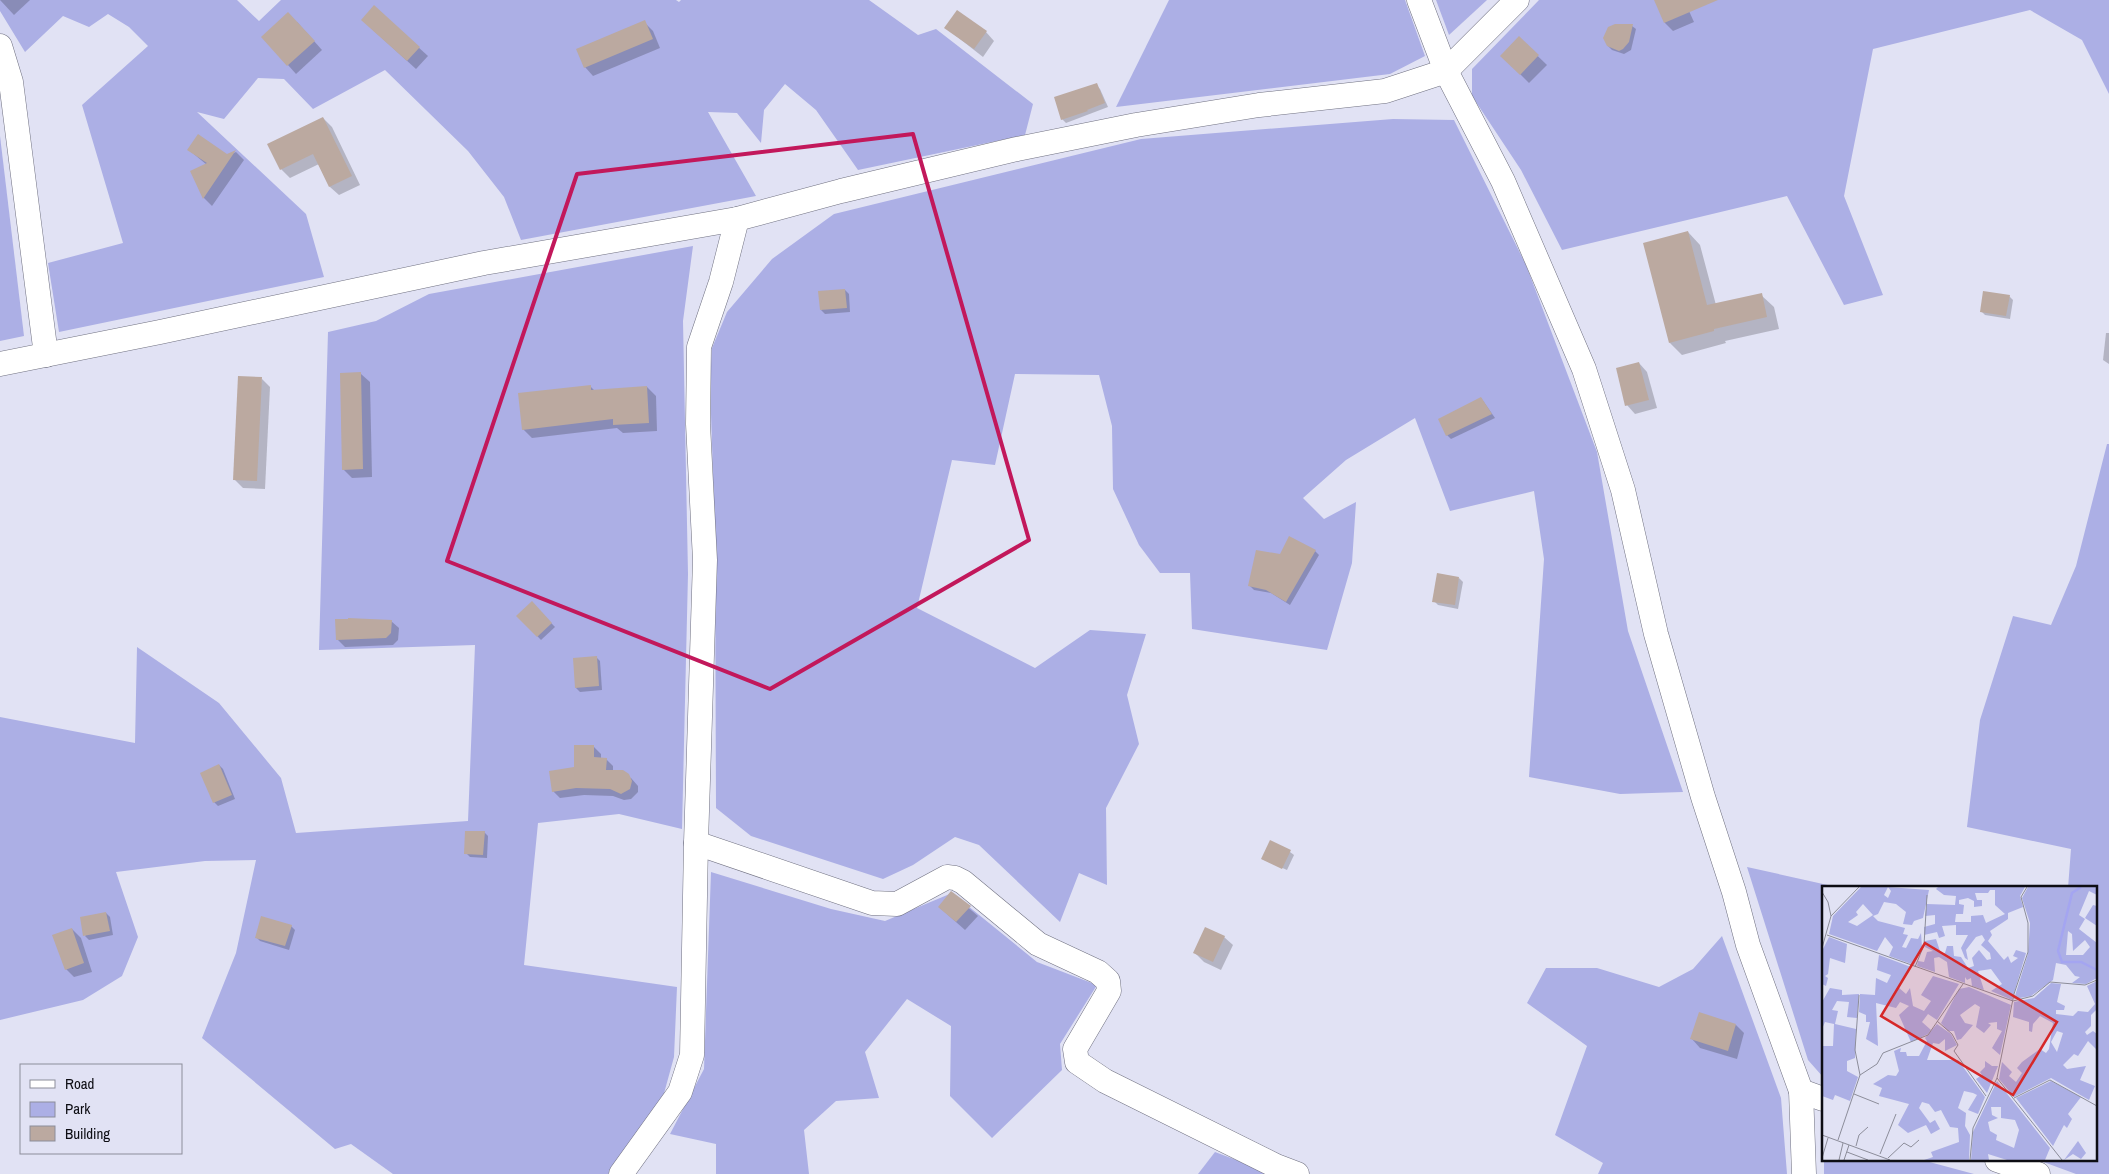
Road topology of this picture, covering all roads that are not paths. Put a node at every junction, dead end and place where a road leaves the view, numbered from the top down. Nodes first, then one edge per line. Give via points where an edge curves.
1 (1419, 0) edge
2 (1517, 0) edge
3 (0, 46) edge
4 (1446, 71) junction
5 (737, 219) junction
6 (46, 355) junction
7 (0, 364) edge
8 (696, 844) junction
9 (1801, 1091) junction
10 (1822, 1099) edge
11 (2003, 1162) edge
12 (620, 1174) edge
13 (1297, 1174) edge
14 (1804, 1174) edge
15 (2038, 1174) edge

1 - 4 street
2 - 4 street
3 - 6 street via 11,82
4 - 5 street via 1385,91 1259,105 1017,149
4 - 9 street via 1503,181 1584,369 1623,490 1656,634 1703,797 1748,945
5 - 6 street via 484,262
5 - 8 street via 721,282 699,347 698,424 705,560
6 - 7 street
8 - 12 street via 692,1055 680,1092
8 - 13 street via 872,903 897,904 947,877 963,882 1038,944 1098,972 1108,981 1109,990 1075,1049 1077,1062 1105,1081
9 - 10 street
9 - 14 street
11 - 15 street

